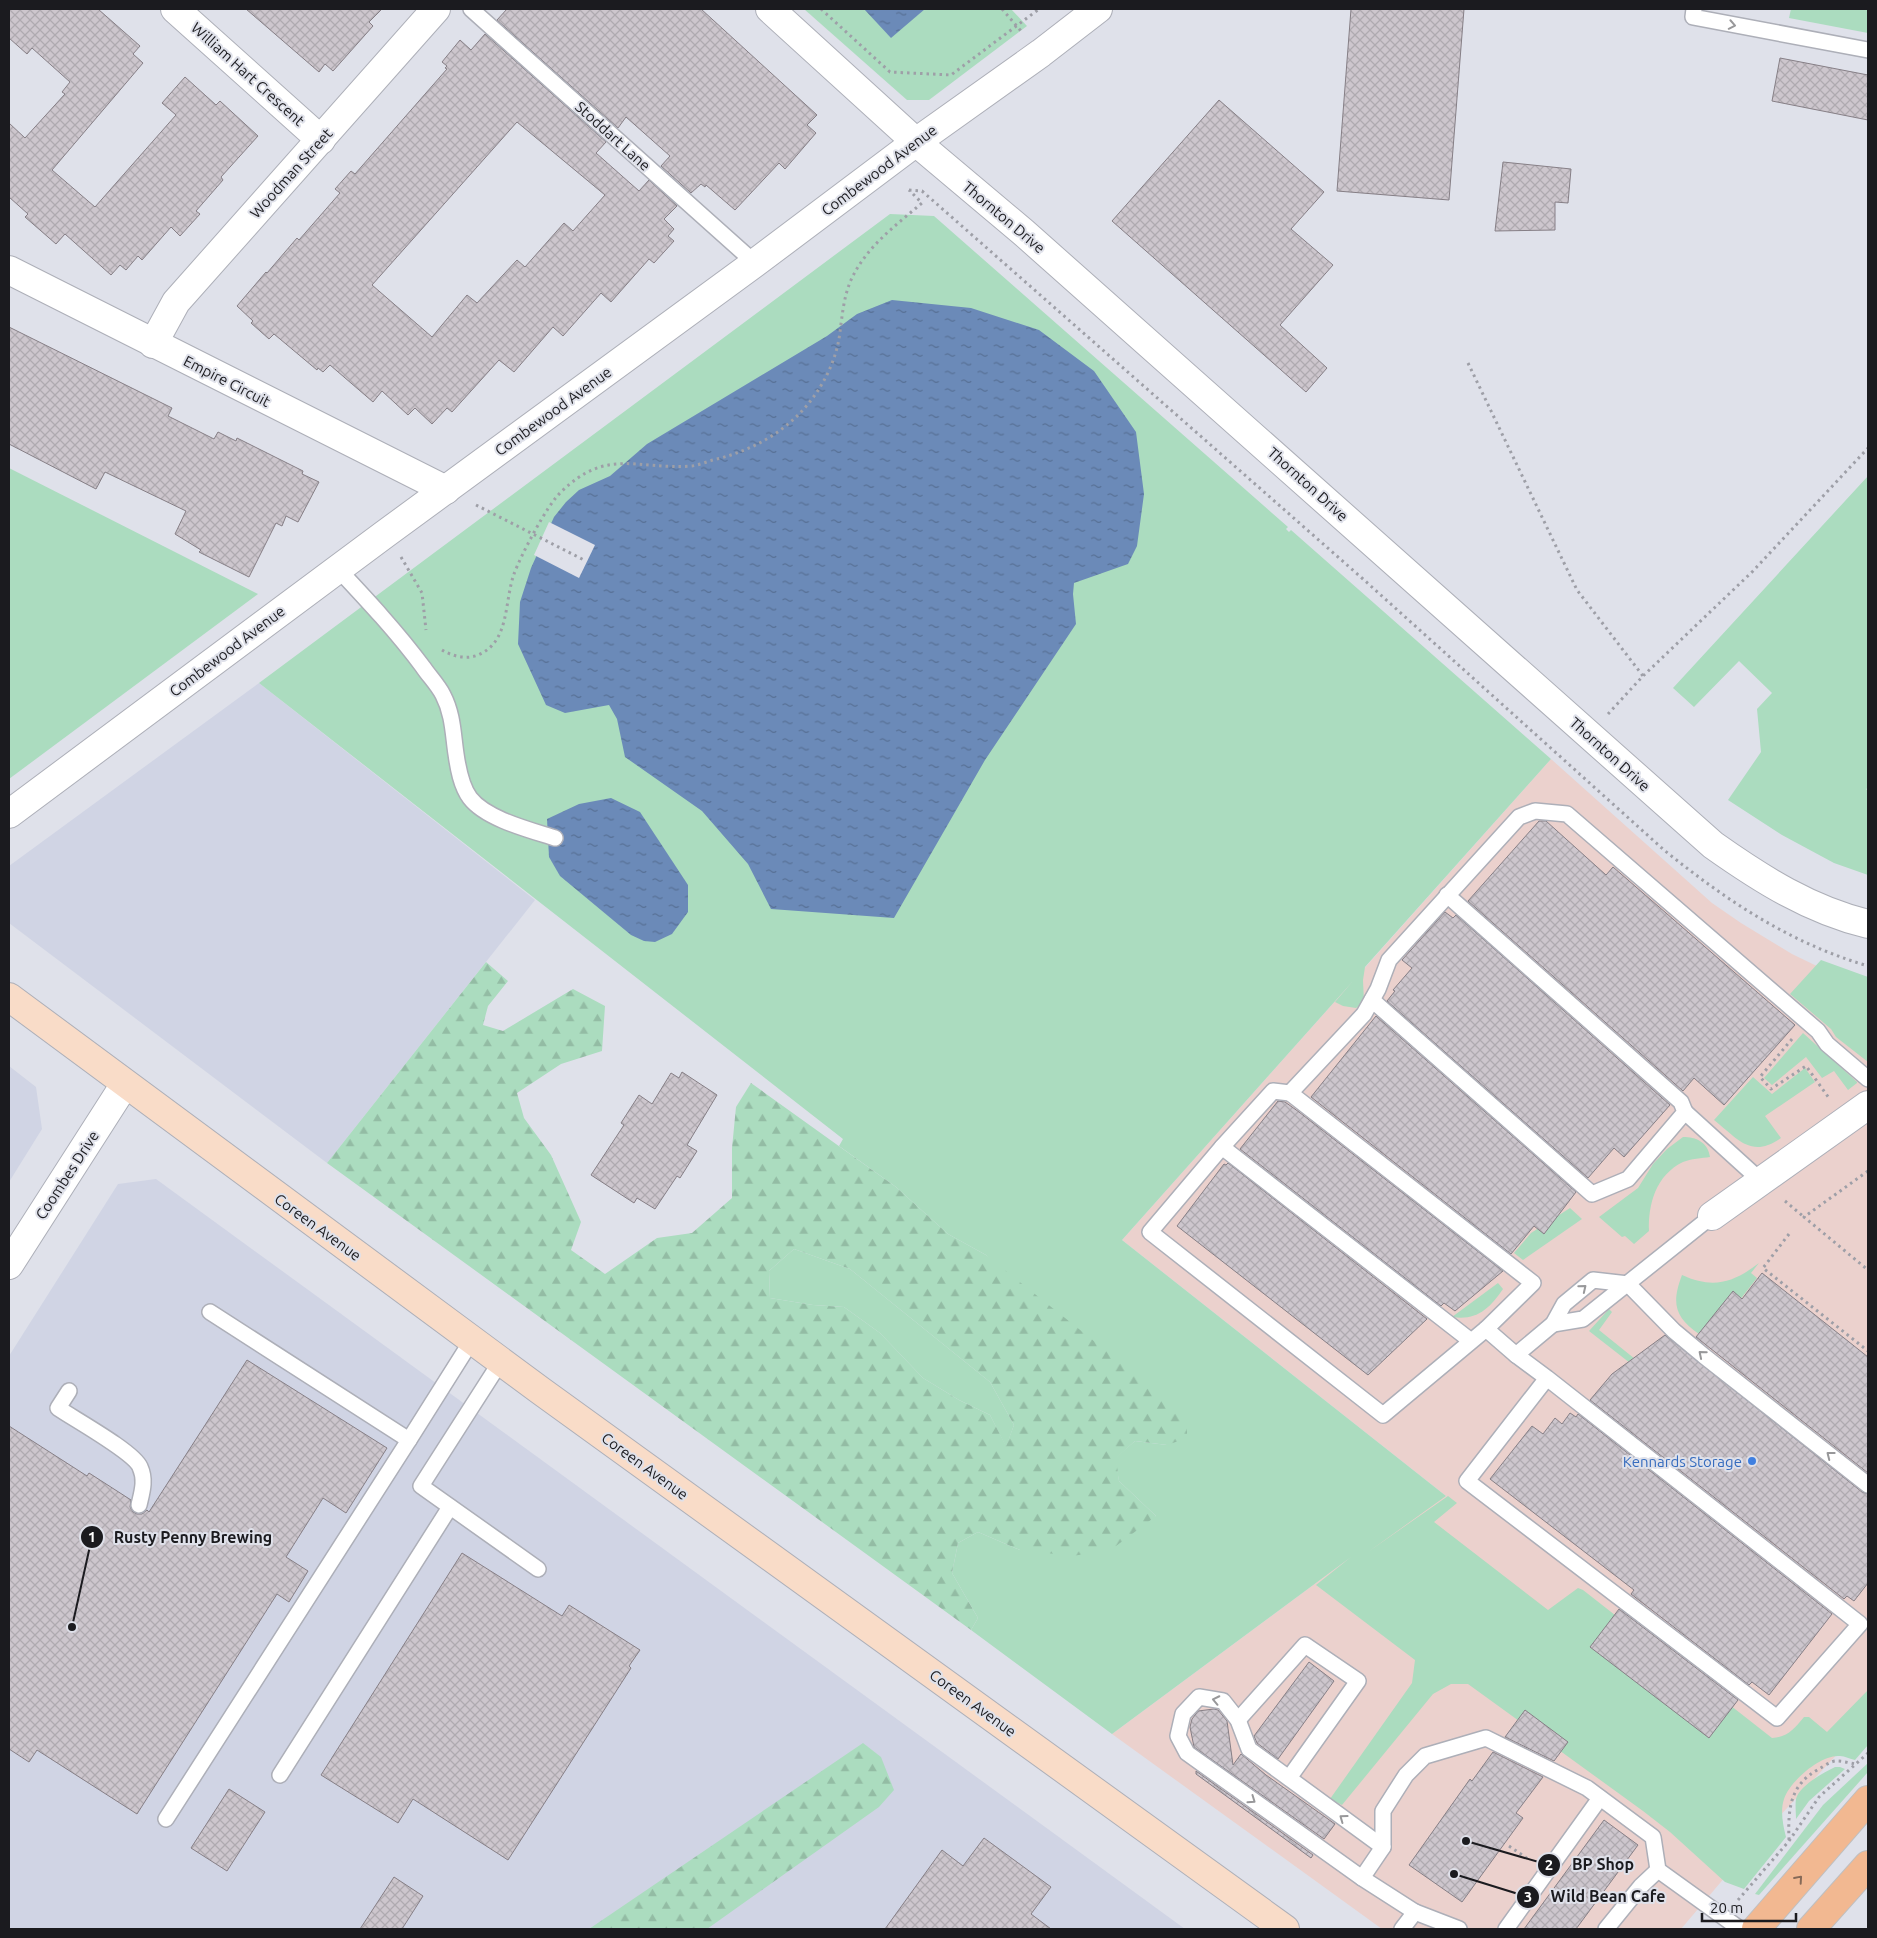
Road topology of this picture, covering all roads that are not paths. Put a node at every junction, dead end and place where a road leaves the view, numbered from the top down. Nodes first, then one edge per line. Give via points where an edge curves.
1 (175, 9) edge
2 (436, 9) edge
3 (471, 9) edge
4 (770, 9) edge
5 (1098, 9) edge
6 (1694, 9) edge
7 (1868, 50) edge
8 (320, 140) junction
9 (916, 142) junction
10 (755, 263) junction
11 (9, 270) edge
12 (153, 344) junction
13 (446, 490) junction
14 (338, 569) junction
15 (9, 814) edge
16 (555, 838) dead end
17 (1448, 895) junction
18 (1868, 924) edge
19 (9, 997) edge
20 (1372, 1000) junction
21 (1868, 1079) edge
22 (125, 1084) junction
23 (1290, 1093) junction
24 (1868, 1105) edge
25 (1685, 1112) junction
26 (1222, 1147) junction
27 (1761, 1181) junction
28 (1712, 1216) joint
29 (9, 1265) edge
30 (1628, 1284) junction
31 (210, 1312) dead end
32 (1553, 1324) junction
33 (1486, 1329) junction
34 (472, 1340) junction
35 (1471, 1341) junction
36 (1516, 1354) junction
37 (501, 1362) junction
38 (1547, 1378) junction
39 (69, 1391) dead end
40 (409, 1440) junction
41 (1868, 1485) edge
42 (139, 1505) dead end
43 (450, 1507) junction
44 (538, 1569) dead end
45 (1864, 1619) edge
46 (1238, 1720) junction
47 (280, 1775) dead end
48 (1289, 1778) junction
49 (1600, 1798) junction
50 (1868, 1800) edge
51 (166, 1819) dead end
52 (1383, 1847) junction
53 (1868, 1865) edge
54 (1658, 1870) junction
55 (1362, 1878) junction
56 (1415, 1912) junction
57 (1285, 1929) edge
58 (1402, 1929) edge
59 (1459, 1929) edge
60 (1506, 1929) edge
61 (1606, 1929) edge
62 (1740, 1929) edge
63 (1756, 1929) edge
64 (1811, 1929) edge

1 - 8 street, William Hart Crescent
2 - 8 street, Woodman Street
3 - 10 lane, Stoddart Lane
4 - 9 street, Thornton Drive
5 - 9 street, Combewood Avenue
6 -> 7 lane via 1692,17
8 - 12 street, Woodman Street via 176,302
9 - 10 street, Combewood Avenue
9 - 18 street, Thornton Drive via 1023,232 1713,844 1798,899
10 - 13 street, Combewood Avenue
11 - 12 street, Empire Circuit
12 - 13 street, Empire Circuit
13 - 14 street, Combewood Avenue
14 - 15 street, Combewood Avenue
14 - 16 lane via 382,616 442,694 450,710 462,784 470,798 484,810
17 - 20 lane via 1389,960
17 - 21 lane via 1519,817 1535,811 1567,814 1818,1031 1827,1044
17 - 25 lane via 1681,1102
19 - 22 street, Coreen Avenue
20 - 23 lane via 1364,1014
20 - 25 lane via 1592,1194 1628,1179
22 - 29 street, Coombes Drive
22 - 34 street, Coreen Avenue
23 - 26 lane via 1274,1091
23 - 33 lane via 1534,1283
24 - 27 street
25 - 27 lane
26 - 35 lane
26 - 35 lane via 1150,1232 1383,1415
27 - 28 street
28 - 30 lane
30 - 32 lane via 1584,1319
32 -> 30 lane via 1564,1304 1593,1280
41 -> 30 lane via 1674,1331
31 - 40 lane
32 - 36 lane
33 - 35 lane
33 - 36 lane
34 - 37 street, Coreen Avenue
34 - 40 lane
36 - 38 lane
37 - 43 lane via 421,1486
37 - 57 street, Coreen Avenue
38 - 45 lane
38 - 45 lane via 1467,1481 1777,1718
39 - 42 lane via 58,1408 120,1448 140,1466 144,1482
40 - 51 lane
43 - 44 lane
43 - 47 lane
46 - 48 lane via 1249,1749
46 - 48 lane via 1305,1644 1358,1680
46 -> 55 lane via 1223,1701 1199,1697 1183,1714 1178,1736 1187,1753
52 -> 48 lane
49 - 52 lane via 1573,1780 1486,1738 1426,1756 1406,1775 1383,1811
49 - 54 lane via 1653,1837
49 - 60 lane
63 -> 50 main road
52 - 55 lane
53 - 64 main road
54 - 61 lane
54 - 62 lane
55 - 56 lane
56 - 58 lane
56 - 59 lane

